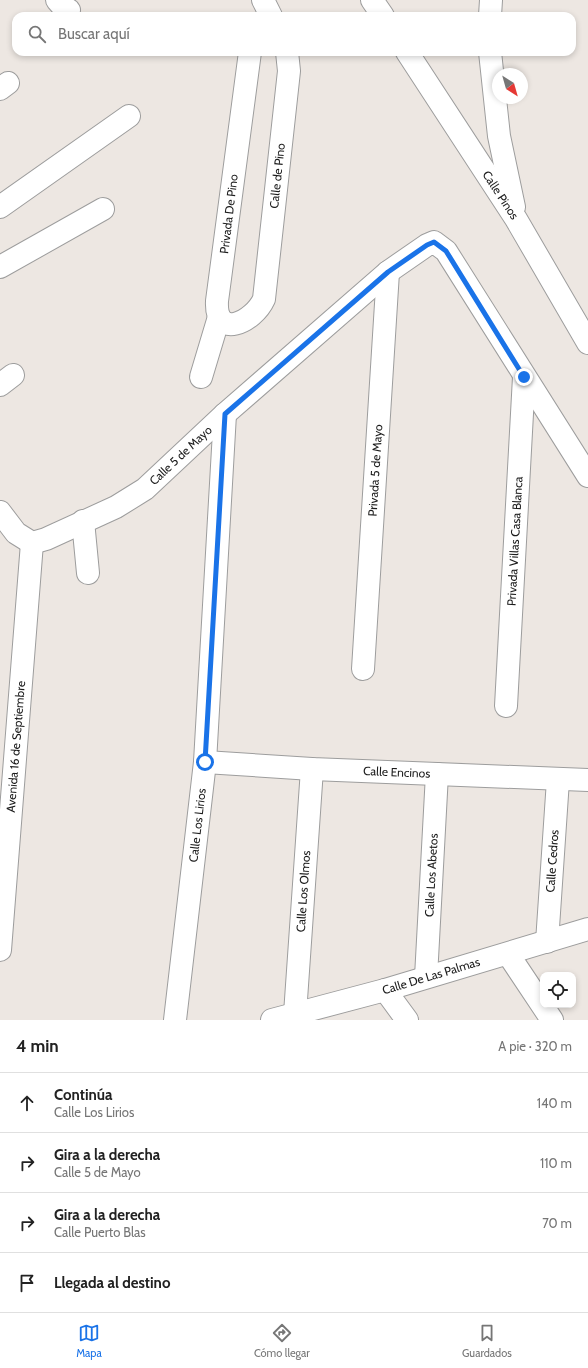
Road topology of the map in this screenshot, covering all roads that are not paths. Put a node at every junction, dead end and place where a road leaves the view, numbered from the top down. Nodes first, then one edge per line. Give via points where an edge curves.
1 (256, 0) edge
2 (264, 0) edge
3 (373, 0) edge
4 (491, 0) edge
5 (254, 12) edge
6 (269, 12) edge
7 (380, 12) edge
8 (490, 12) edge
9 (249, 56) edge
10 (287, 56) edge
11 (410, 56) edge
12 (490, 56) edge
13 (129, 116) dead end
14 (0, 207) edge
15 (103, 209) dead end
16 (516, 219) junction
17 (0, 267) edge
18 (388, 272) junction
19 (218, 317) junction
20 (588, 343) edge
21 (201, 377) dead end
22 (524, 377) junction
23 (225, 414) junction
24 (588, 475) edge
25 (84, 520) junction
26 (3, 523) edge
27 (32, 543) junction
28 (88, 573) dead end
29 (363, 669) dead end
30 (506, 706) dead end
31 (205, 762) junction
32 (312, 769) junction
33 (437, 774) junction
34 (558, 780) junction
35 (588, 780) edge
36 (1, 928) edge
37 (588, 929) edge
38 (547, 942) junction
39 (0, 950) edge
40 (508, 954) junction
41 (426, 977) junction
42 (386, 990) junction
43 (295, 1014) junction
44 (175, 1020) edge
45 (272, 1020) edge
46 (407, 1020) edge
47 (552, 1020) edge

1 - 5 street
2 - 6 street
3 - 7 street
4 - 8 street
9 - 19 street, Privada De Pino via 217,301
10 - 19 street, Calle de Pino via 289,71 264,299 255,313 240,323 229,324 222,322
11 - 16 street, Calle Pinos
12 - 16 street via 499,136
13 - 14 street
15 - 17 street
16 - 20 street, Calle Pinos
18 - 22 street, Calle 5 de Mayo via 434,242 446,251
18 - 23 street, Calle 5 de Mayo
18 - 29 street, Privada 5 de Mayo
19 - 21 street, Privada De Pino
22 - 24 street
22 - 30 street, Privada Villas Casa Blanca
23 - 25 street, Calle 5 de Mayo via 145,490 116,507
23 - 31 street, Calle Los Lirios
25 - 27 street, Calle 5 de Mayo via 46,539
25 - 28 street
26 - 27 street
27 - 36 street, Avenida 16 de Septiembre
31 - 32 street, Calle Encinos
31 - 44 street, Calle Los Lirios
32 - 33 street, Calle Encinos
32 - 43 street, Calle Los Olmos
33 - 34 street, Calle Encinos
33 - 41 street, Calle Los Abetos
34 - 35 street, Calle Encinos
34 - 38 street, Calle Cedros
36 - 39 street, Avenida 16 de Septiembre
37 - 38 street, Calle De Las Palmas
38 - 40 street, Calle De Las Palmas
40 - 41 street, Calle De Las Palmas
40 - 47 street
41 - 42 street, Calle De Las Palmas
42 - 43 street, Calle De Las Palmas
42 - 46 street
43 - 45 street, Calle De Las Palmas

